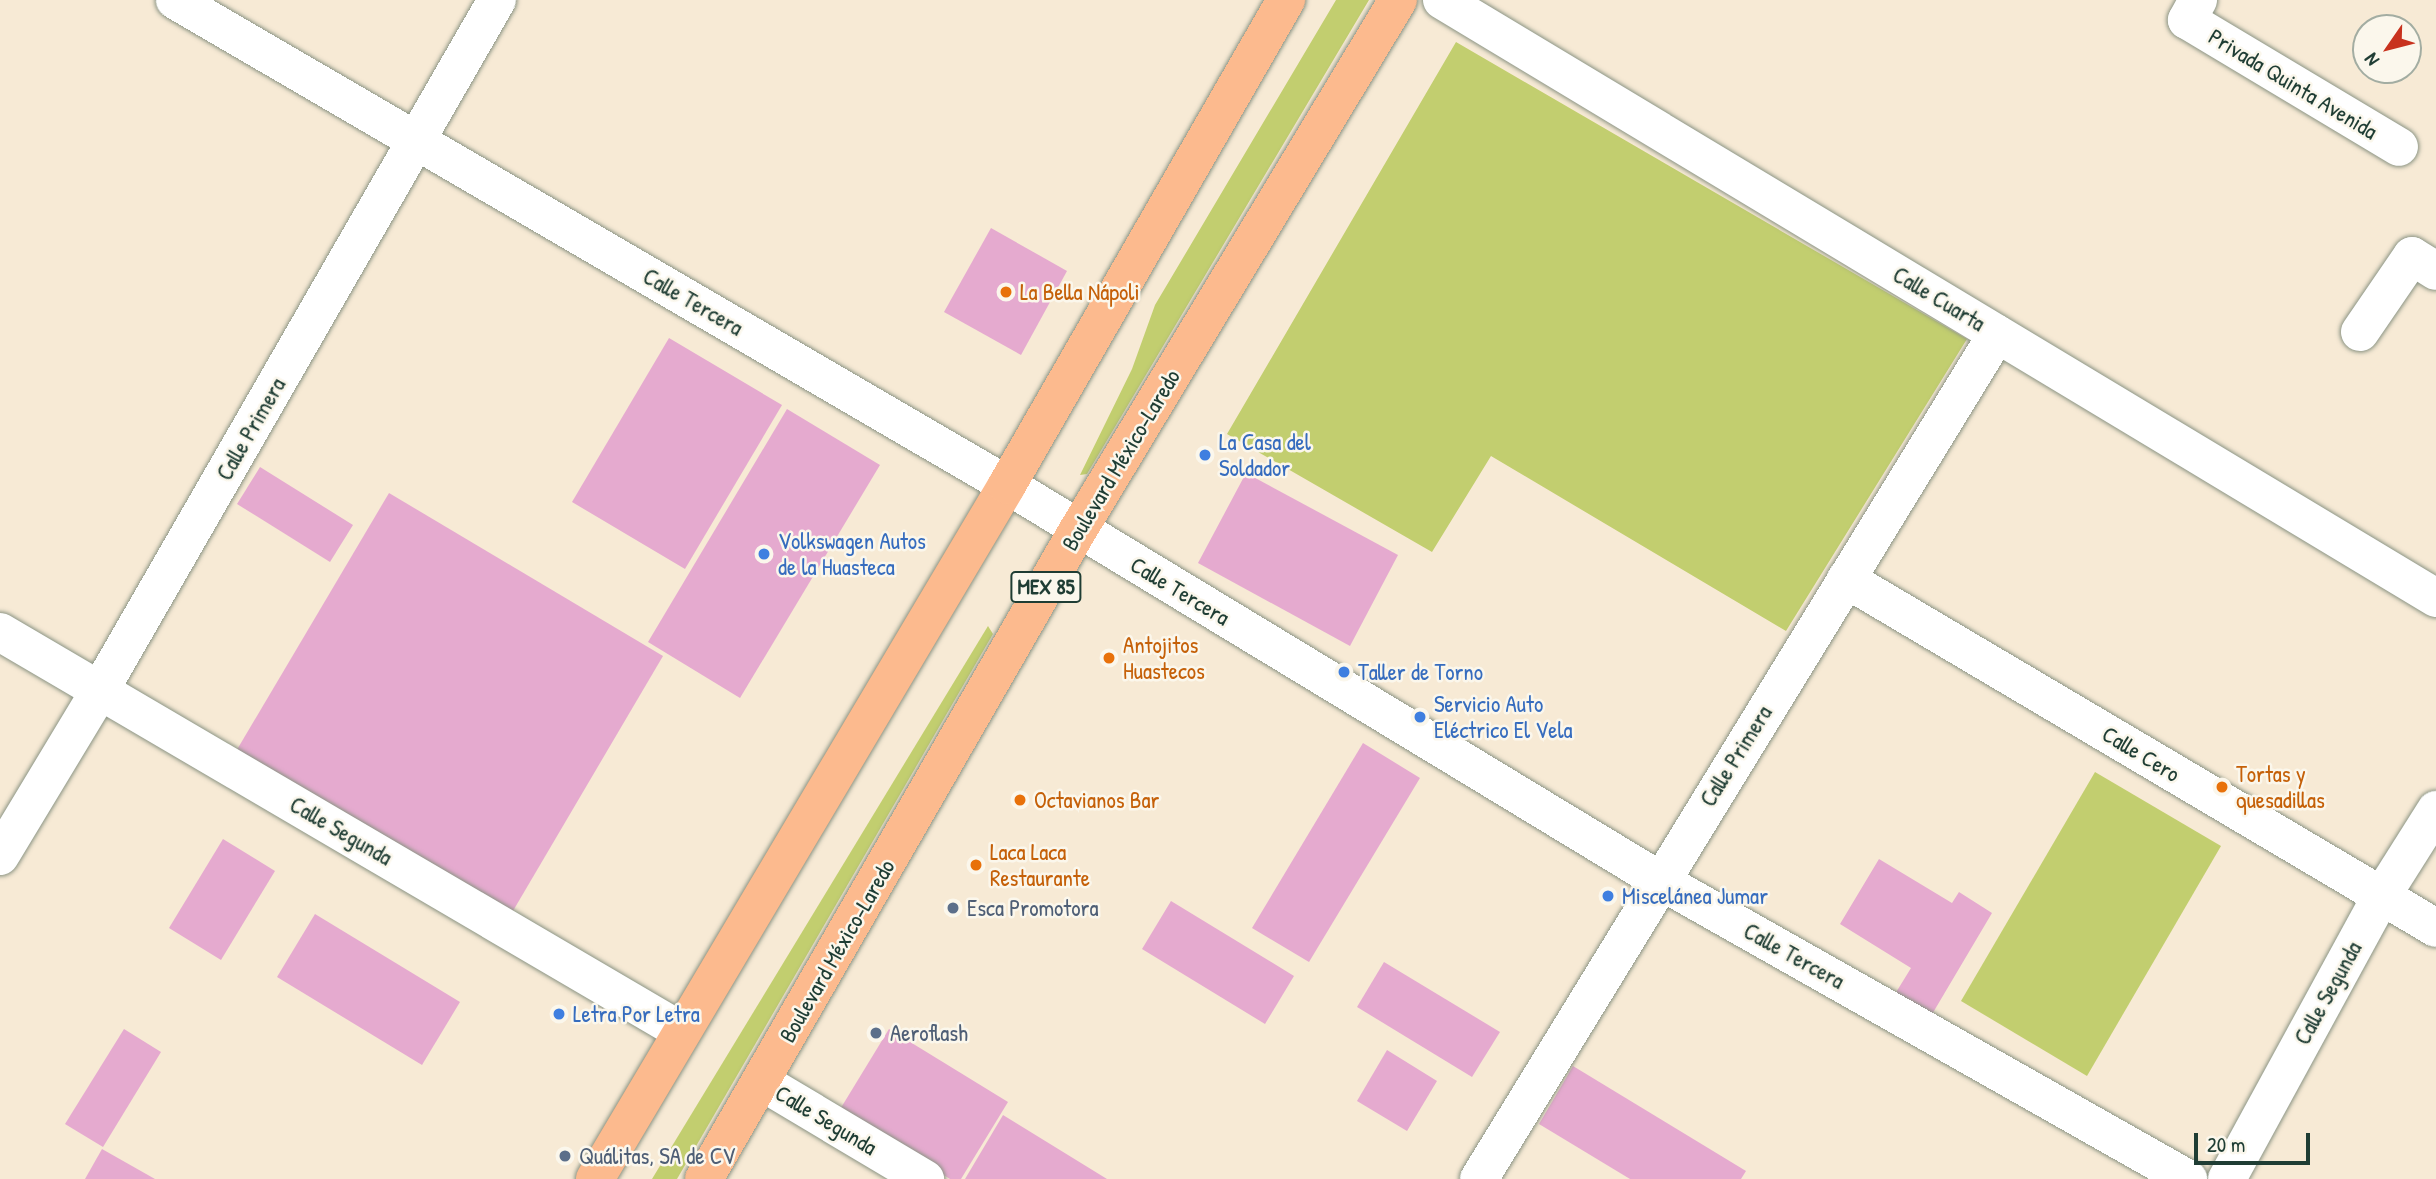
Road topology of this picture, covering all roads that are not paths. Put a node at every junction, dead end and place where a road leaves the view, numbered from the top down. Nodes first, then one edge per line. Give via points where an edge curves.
1 (175, 0) edge
2 (497, 0) edge
3 (1286, 0) edge
4 (1398, 0) edge
5 (1442, 0) edge
6 (2193, 10) edge
7 (416, 141) junction
8 (2399, 147) dead end
9 (2424, 263) edge
10 (2360, 332) dead end
11 (1997, 334) junction
12 (1007, 485) junction
13 (1078, 530) junction
14 (1846, 579) junction
15 (2436, 598) edge
16 (0, 632) edge
17 (100, 690) junction
18 (2436, 810) edge
19 (0, 856) edge
20 (1659, 880) junction
21 (2381, 897) junction
22 (2436, 928) edge
23 (681, 1031) junction
24 (762, 1082) junction
25 (595, 1179) edge
26 (704, 1179) edge
27 (925, 1179) edge
28 (1479, 1179) edge
29 (2188, 1179) edge
30 (2227, 1179) edge

1 - 7 street, Calle Tercera
2 - 7 street, Calle Primera
3 - 12 main road
4 - 13 main road, Boulevard México-Laredo / MEX 85
5 - 11 street, Calle Cuarta
6 - 8 street, Privada Quinta Avenida
7 - 12 street, Calle Tercera
7 - 17 street, Calle Primera
9 - 10 street
11 - 14 street, Calle Primera
11 - 15 street, Calle Cuarta
12 - 13 street, Calle Tercera
12 - 23 main road
13 - 20 street, Calle Tercera
13 - 24 main road, Boulevard México-Laredo / MEX 85
14 - 20 street, Calle Primera
14 - 21 street, Calle Cero
16 - 17 street, Calle Segunda
17 - 19 street, Calle Primera
17 - 23 street, Calle Segunda
18 - 21 street, Calle Segunda
20 - 28 street, Calle Primera
20 - 29 street, Calle Tercera
21 - 22 street, Calle Cero
21 - 30 street, Calle Segunda
23 - 25 main road
24 - 26 main road, Boulevard México-Laredo / MEX 85
24 - 27 street, Calle Segunda

